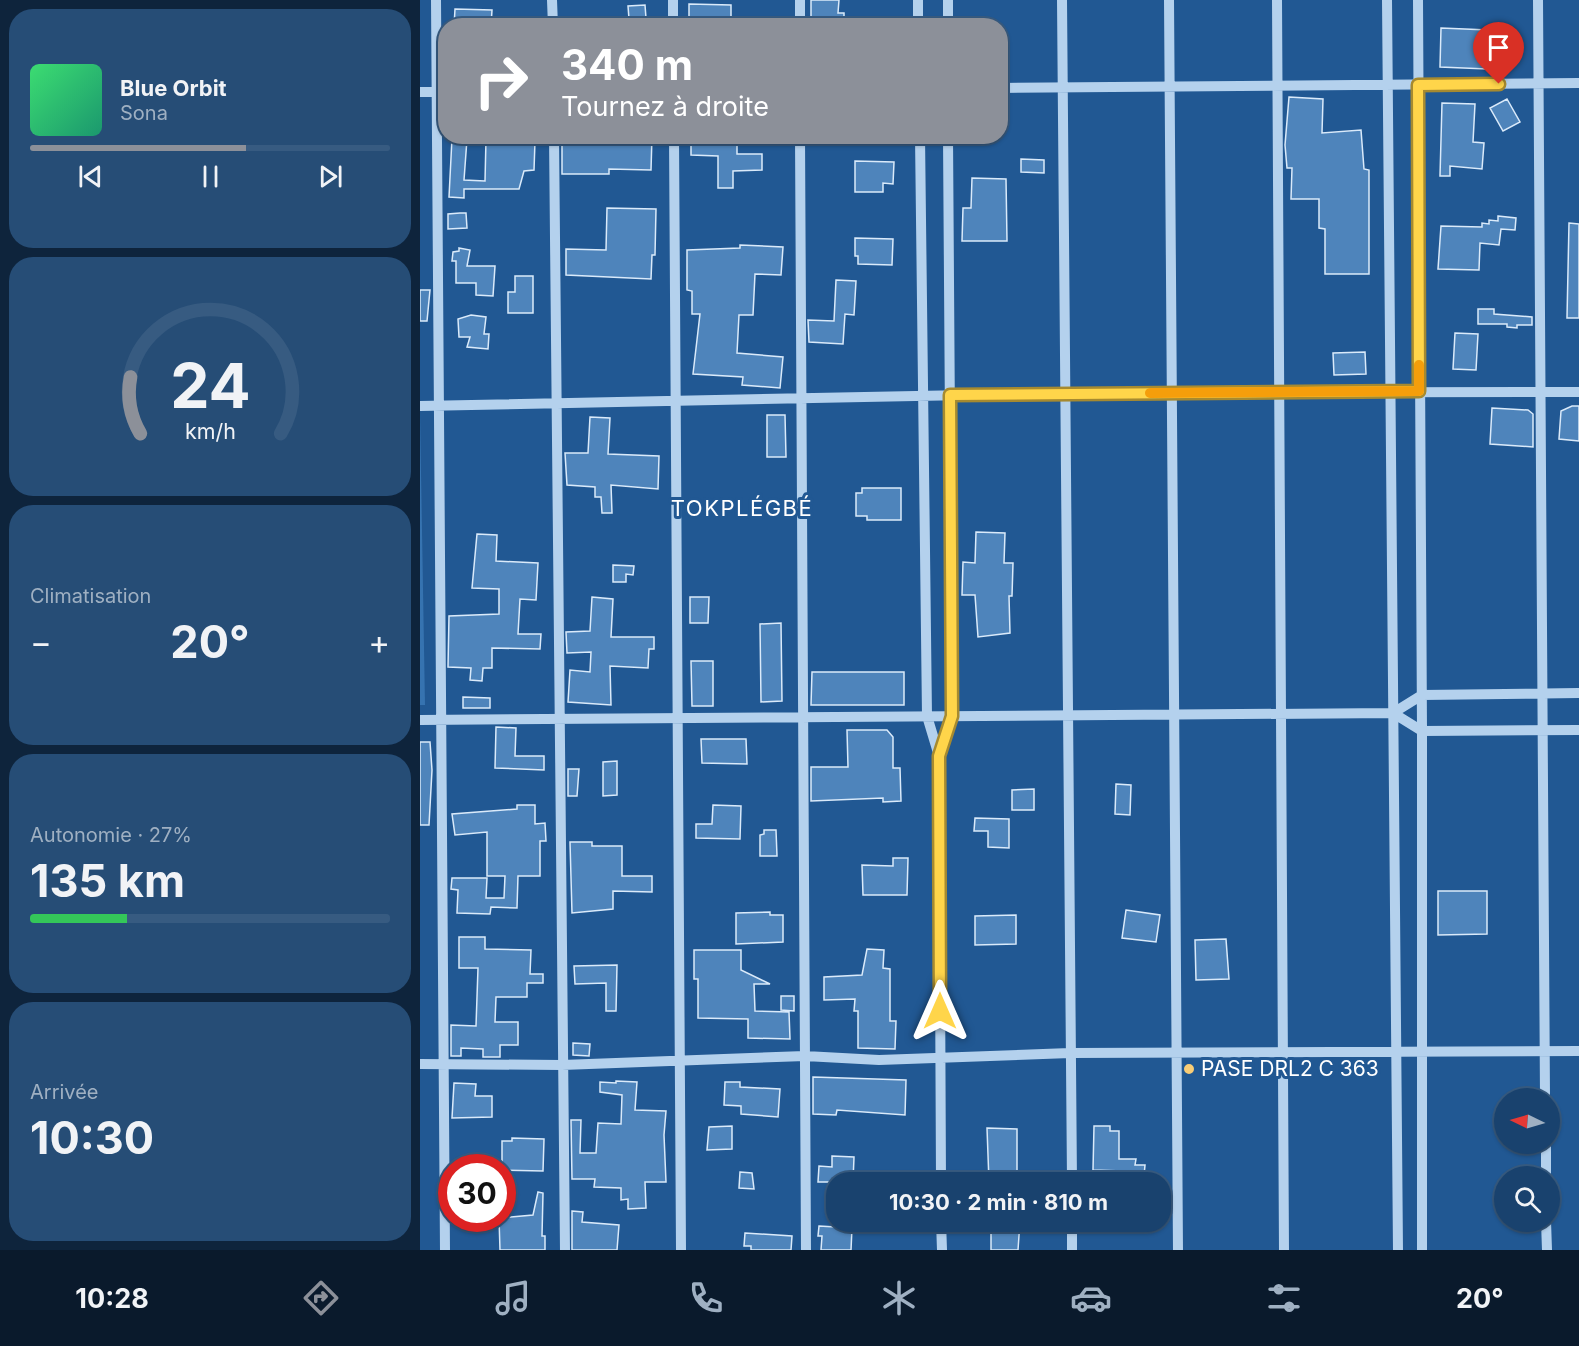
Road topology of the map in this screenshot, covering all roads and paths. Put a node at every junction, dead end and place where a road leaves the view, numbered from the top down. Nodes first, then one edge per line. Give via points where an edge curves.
1 (436, 0) edge
2 (552, 0) edge
3 (673, 0) edge
4 (800, 0) edge
5 (918, 0) edge
6 (948, 0) edge
7 (1062, 0) edge
8 (1169, 0) edge
9 (1277, 0) edge
10 (1387, 0) edge
11 (1418, 0) edge
12 (1538, 0) edge
13 (553, 18) edge
14 (673, 18) edge
15 (800, 18) edge
16 (918, 18) edge
17 (948, 18) edge
18 (438, 37) edge
19 (1579, 83) edge
20 (1539, 84) junction
21 (1387, 85) junction
22 (1418, 85) junction
23 (1170, 86) junction
24 (1278, 86) junction
25 (1063, 87) junction
26 (1008, 88) edge
27 (420, 92) edge
28 (438, 92) edge
29 (441, 144) edge
30 (554, 144) edge
31 (674, 144) edge
32 (800, 144) edge
33 (920, 144) edge
34 (948, 144) edge
35 (1390, 391) junction
36 (1419, 391) junction
37 (1280, 392) junction
38 (1541, 392) junction
39 (1579, 392) edge
40 (1066, 393) junction
41 (1172, 393) junction
42 (950, 395) junction
43 (923, 396) junction
44 (801, 398) junction
45 (676, 401) junction
46 (557, 403) junction
47 (440, 405) junction
48 (420, 406) edge
49 (1543, 693) junction
50 (1579, 693) edge
51 (1422, 695) junction
52 (1393, 712) junction
53 (1174, 714) junction
54 (1281, 714) junction
55 (1068, 715) junction
56 (927, 716) junction
57 (952, 716) junction
58 (803, 717) junction
59 (678, 718) junction
60 (560, 719) junction
61 (420, 720) edge
62 (442, 720) junction
63 (1543, 730) junction
64 (1579, 730) edge
65 (1422, 731) junction
66 (939, 756) junction
67 (1545, 1051) junction
68 (1579, 1051) edge
69 (1176, 1052) junction
70 (1395, 1052) junction
71 (1421, 1052) junction
72 (1071, 1053) junction
73 (1283, 1054) junction
74 (805, 1056) junction
75 (940, 1058) junction
76 (680, 1060) junction
77 (420, 1065) edge
78 (444, 1065) junction
79 (562, 1065) junction
80 (1545, 1088) edge
81 (941, 1172) edge
82 (1072, 1172) edge
83 (941, 1232) edge
84 (1072, 1232) edge
85 (1546, 1232) edge
86 (445, 1250) edge
87 (565, 1250) edge
88 (681, 1250) edge
89 (806, 1250) edge
90 (942, 1250) edge
91 (1072, 1250) edge
92 (1178, 1250) edge
93 (1284, 1250) edge
94 (1398, 1250) edge
95 (1422, 1250) edge
96 (1547, 1250) edge

1 - 18 street
2 - 13 street
3 - 14 street
4 - 15 street
5 - 16 street
6 - 17 street
7 - 25 street
8 - 23 street
9 - 24 street
10 - 21 street
11 - 22 street
12 - 20 street
19 - 20 street
20 - 22 street
20 - 38 street
21 - 22 street
21 - 24 street
21 - 35 street
22 - 36 street
23 - 24 street
23 - 25 street
23 - 41 street
24 - 37 street
25 - 26 street
25 - 40 street
27 - 28 street
29 - 47 street
30 - 46 street
31 - 45 street
32 - 44 street
33 - 43 street
34 - 42 street
35 - 36 street
35 - 37 street
35 - 52 street
36 - 38 street
36 - 51 street
37 - 41 street
37 - 54 street
38 - 39 street
38 - 49 street
40 - 41 street
40 - 42 street
40 - 55 street
41 - 53 street
42 - 43 street
42 - 57 street
43 - 44 street
43 - 56 street
44 - 45 street
44 - 58 street
45 - 46 street
45 - 59 street
46 - 47 street
46 - 60 street
47 - 48 street
47 - 62 street
49 - 50 street
49 - 51 street
49 - 63 street
51 - 52 street
51 - 65 street
52 - 54 street
52 - 65 street
52 - 70 street
53 - 54 street
53 - 55 street
53 - 69 street
54 - 73 street
55 - 57 street
55 - 72 street
56 - 57 street
56 - 58 street
56 - 66 street
57 - 66 street
58 - 59 street
58 - 74 street
59 - 60 street
59 - 76 street
60 - 62 street
60 - 79 street
61 - 62 street
62 - 78 street
63 - 64 street
63 - 65 street
63 - 67 street
65 - 71 street
66 - 75 street
67 - 68 street
67 - 71 street
67 - 80 street
69 - 72 street
69 - 73 street
69 - 92 street
70 - 71 street
70 - 73 street
70 - 94 street
71 - 95 street
72 - 75 street
72 - 82 street
73 - 93 street
74 - 75 street
74 - 76 street
74 - 89 street
75 - 81 street
76 - 79 street
76 - 88 street
77 - 78 street
78 - 79 street
78 - 86 street
79 - 87 street
83 - 90 street
84 - 91 street
85 - 96 street

